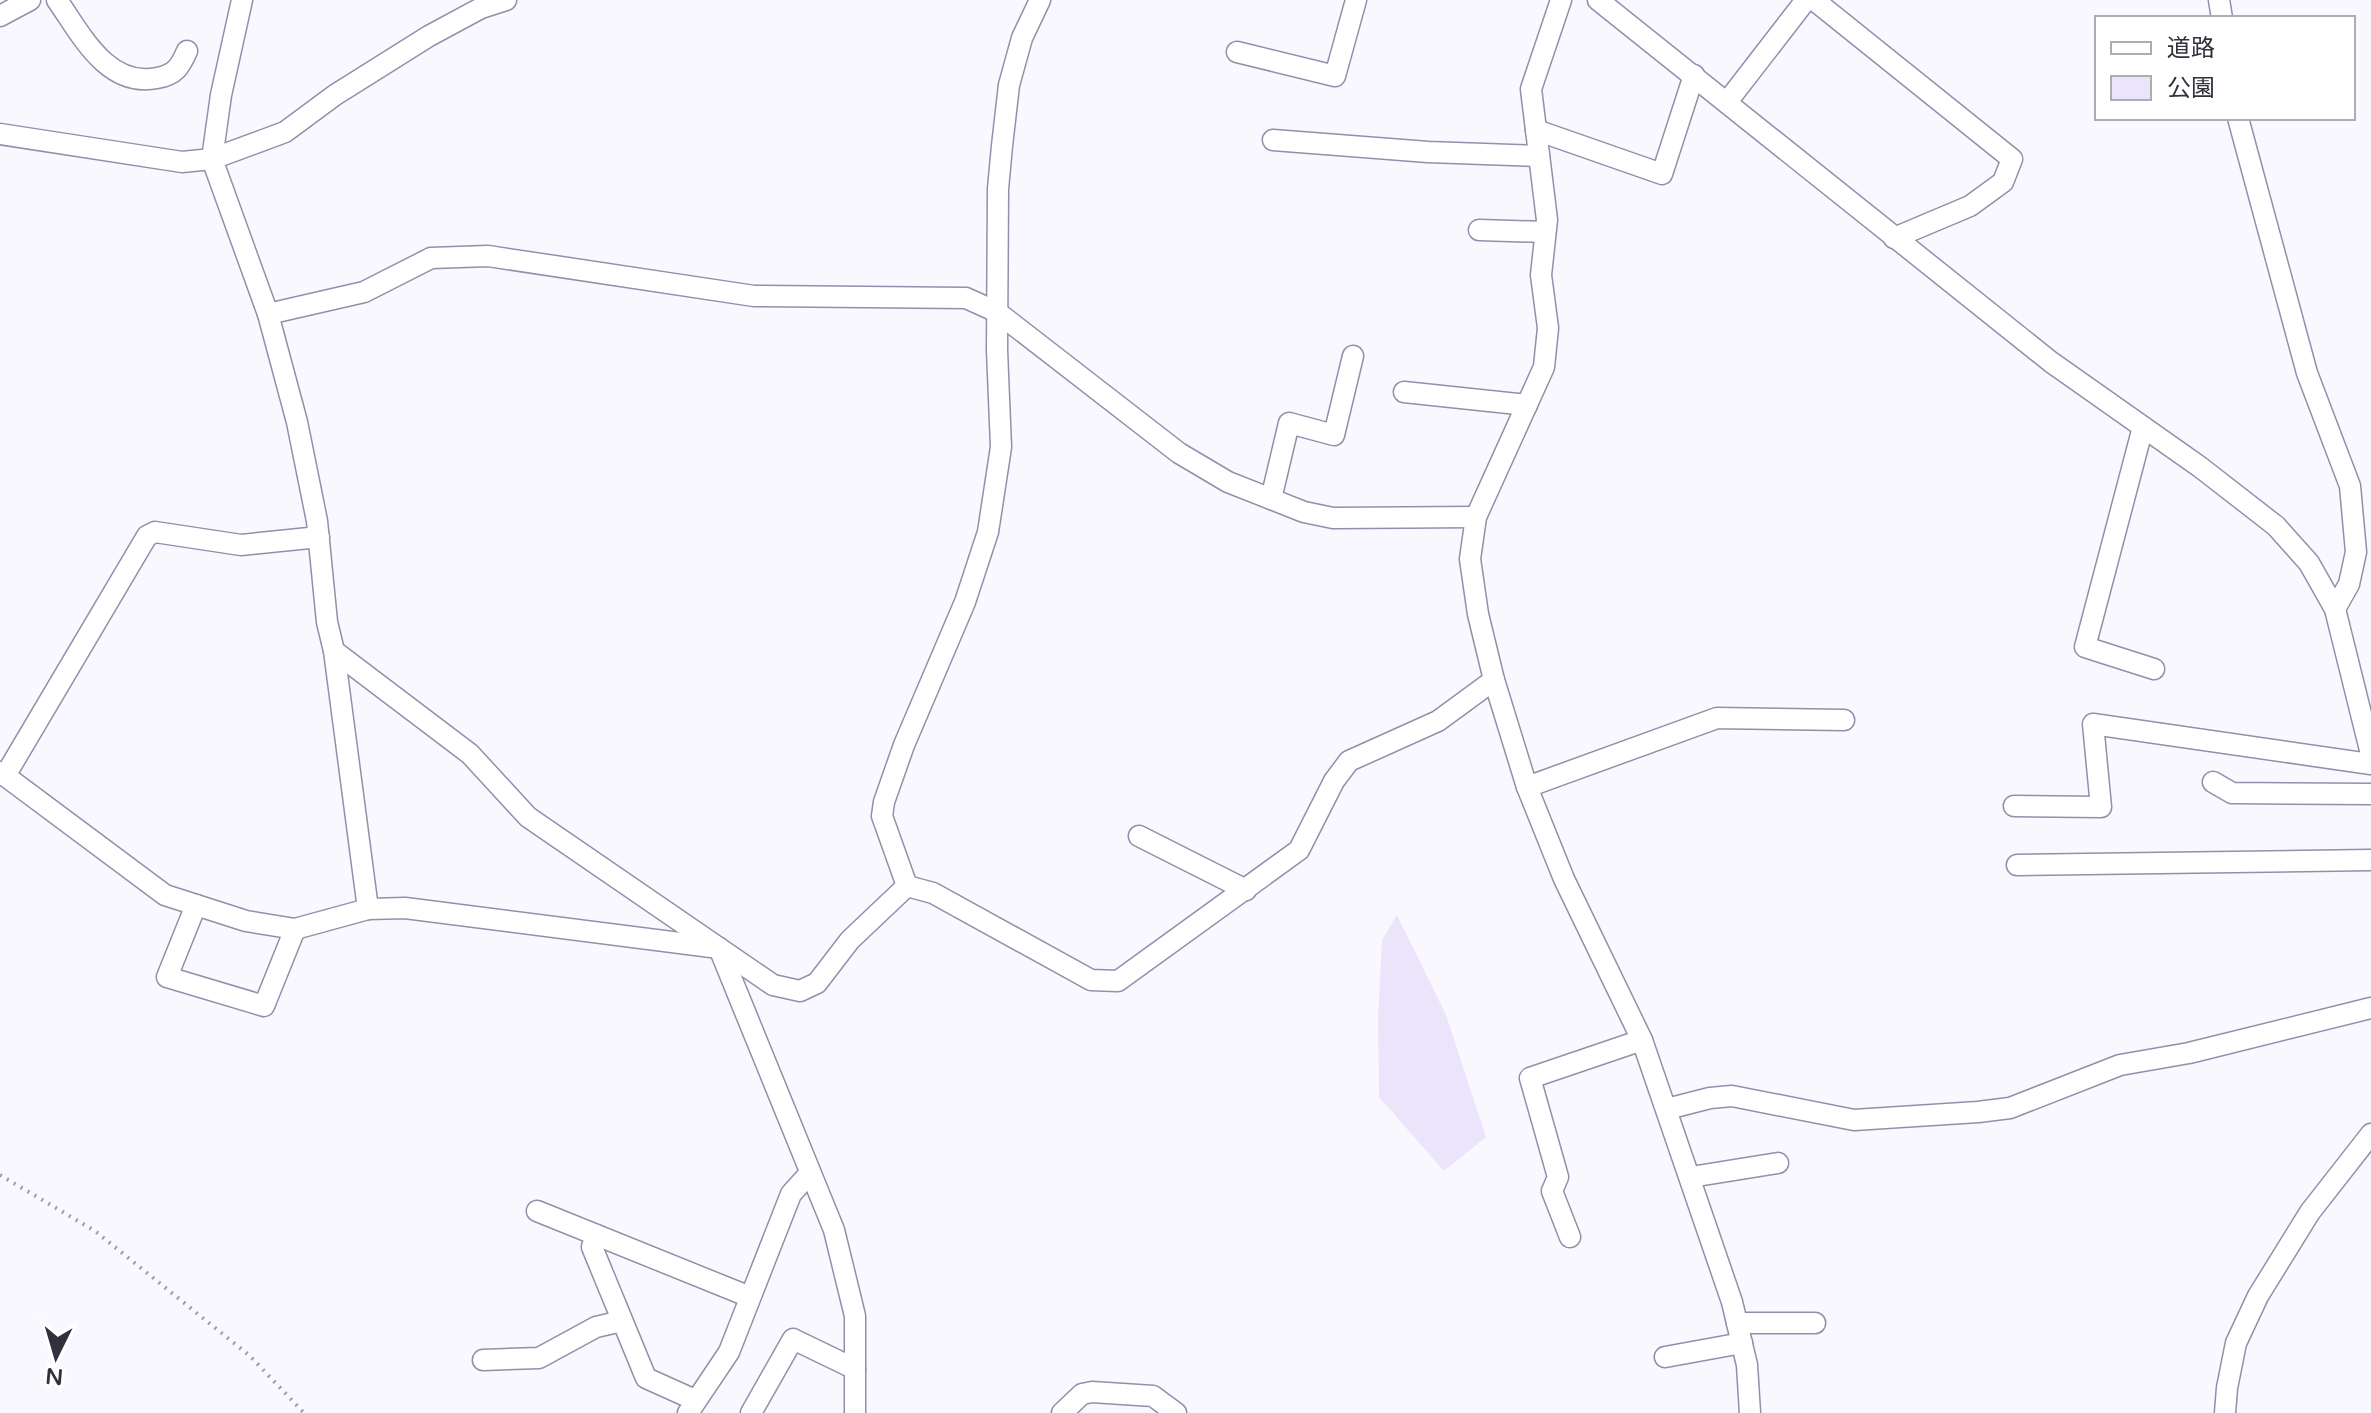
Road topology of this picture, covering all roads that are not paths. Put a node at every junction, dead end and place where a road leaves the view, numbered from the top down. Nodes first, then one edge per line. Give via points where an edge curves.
1 (30, 0) edge
2 (57, 0) edge
3 (242, 0) edge
4 (506, 0) edge
5 (1040, 0) edge
6 (1356, 0) edge
7 (1561, 0) edge
8 (1598, 0) edge
9 (1806, 0) edge
10 (1814, 0) edge
11 (1622, 8) edge
12 (0, 16) edge
13 (187, 51) dead end
14 (1237, 52) dead end
15 (1694, 75) junction
16 (1727, 102) junction
17 (2239, 120) edge
18 (1536, 130) junction
19 (0, 134) edge
20 (1273, 140) dead end
21 (1539, 156) junction
22 (212, 159) junction
23 (1479, 230) dead end
24 (1545, 232) junction
25 (1894, 238) junction
26 (997, 312) junction
27 (268, 314) junction
28 (1353, 356) dead end
29 (1404, 392) dead end
30 (1527, 405) junction
31 (2143, 427) junction
32 (1271, 499) junction
33 (1476, 517) junction
34 (2363, 533) edge
35 (319, 537) junction
36 (2335, 609) junction
37 (334, 651) junction
38 (2154, 669) dead end
39 (1494, 680) junction
40 (1844, 720) dead end
41 (2371, 754) edge
42 (2371, 764) edge
43 (3, 774) edge
44 (2213, 782) dead end
45 (1527, 787) junction
46 (2371, 794) edge
47 (2014, 806) dead end
48 (1139, 836) dead end
49 (2371, 860) edge
50 (2017, 865) dead end
51 (907, 886) junction
52 (1246, 890) junction
53 (196, 905) junction
54 (368, 909) junction
55 (295, 929) junction
56 (719, 948) junction
57 (2371, 1008) edge
58 (1642, 1040) junction
59 (1667, 1109) junction
60 (2371, 1134) edge
61 (1778, 1163) dead end
62 (810, 1173) junction
63 (1691, 1177) junction
64 (537, 1211) dead end
65 (596, 1235) junction
66 (1570, 1237) dead end
67 (750, 1297) junction
68 (622, 1321) junction
69 (1737, 1323) junction
70 (1815, 1323) dead end
71 (1742, 1343) junction
72 (1665, 1357) dead end
73 (483, 1360) dead end
74 (855, 1369) junction
75 (1148, 1404) edge
76 (692, 1406) edge
77 (751, 1413) edge
78 (855, 1413) edge
79 (1062, 1413) edge
80 (1176, 1413) edge
81 (1750, 1413) edge
82 (2225, 1413) edge

1 - 12 street
2 - 13 street via 113,72 134,79 170,76
3 - 22 street
4 - 22 street via 429,36 285,132
5 - 26 street via 1009,85 998,189
6 - 14 street via 1335,76
7 - 18 street via 1531,89
8 - 11 street
9 - 16 street
10 - 25 street via 2012,159 2003,182 1970,206
11 - 15 street
15 - 16 street
15 - 18 street via 1662,174
16 - 25 street
17 - 34 street via 2307,373
18 - 21 street
19 - 22 street via 182,162
20 - 21 street
21 - 24 street
22 - 27 street
23 - 24 street
24 - 30 street via 1544,367
25 - 31 street
26 - 27 street via 966,298 754,296 488,256 431,258 364,292
26 - 32 street via 1179,453 1228,482
26 - 51 street via 1001,447 988,532 884,802 882,816
27 - 35 street via 297,422
28 - 32 street via 1334,435 1289,423
29 - 30 street
30 - 33 street
31 - 36 street via 2276,526 2309,563
31 - 38 street via 2085,647
32 - 33 street via 1333,518
33 - 39 street via 1470,559
34 - 36 street via 2349,584
35 - 37 street
35 - 43 street via 241,545 155,532 147,536
36 - 41 street
37 - 54 street
37 - 56 street via 470,754 528,817
39 - 45 street
39 - 52 street via 1438,721 1349,761 1299,850
40 - 45 street via 1717,718
42 - 47 street via 2093,724 2101,807
43 - 53 street via 165,895
44 - 46 street via 2232,793
45 - 58 street via 1564,879
48 - 52 street
49 - 50 street
51 - 52 street via 933,893 1091,980 1118,981
51 - 56 street via 850,940 817,983 800,991 773,985
53 - 55 street
53 - 55 street via 167,977 264,1006
54 - 55 street
54 - 56 street via 405,908
56 - 62 street
57 - 59 street via 2120,1065 2010,1108 1854,1120 1732,1096
58 - 59 street
58 - 66 street via 1530,1078 1558,1177 1552,1191
59 - 63 street
60 - 82 street via 2310,1212 2258,1296 2236,1343
61 - 63 street
62 - 67 street via 791,1194
62 - 74 street via 834,1230 855,1316
63 - 69 street
64 - 65 street
65 - 67 street
65 - 68 street via 592,1247
67 - 76 street via 729,1352
68 - 73 street via 596,1327 539,1358
68 - 76 street via 646,1378
69 - 70 street
69 - 71 street
71 - 72 street
71 - 81 street
74 - 77 street via 793,1339
74 - 78 street
75 - 79 street via 1092,1392 1082,1394
75 - 80 street

